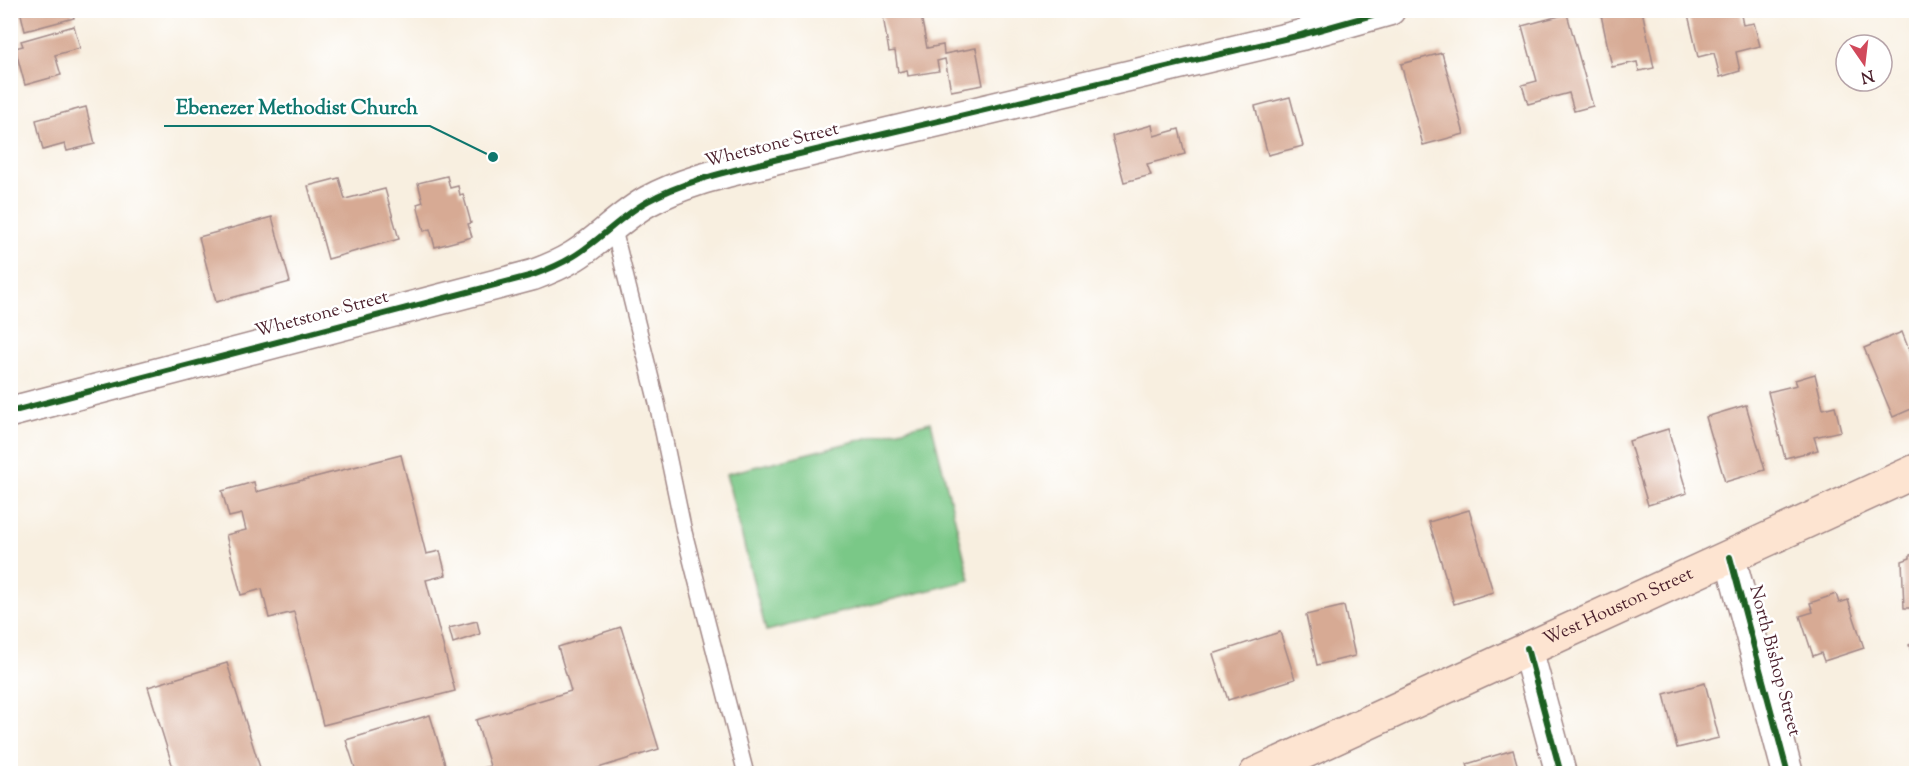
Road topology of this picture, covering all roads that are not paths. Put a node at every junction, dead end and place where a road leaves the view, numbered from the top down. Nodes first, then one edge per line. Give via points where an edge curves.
1 (1390, 10) edge
2 (1298, 23) edge
3 (613, 226) junction
4 (10, 412) edge
5 (1917, 471) edge
6 (1730, 557) junction
7 (1527, 648) junction
8 (746, 774) edge
9 (1256, 774) edge
10 (1561, 774) edge
11 (1788, 774) edge

1 - 2 street, Whetstone Street
2 - 3 street, Whetstone Street via 699,180 648,201
3 - 4 street, Whetstone Street via 575,256 533,275
3 - 8 lane via 684,532
5 - 6 main road, West Houston Street
6 - 7 main road, West Houston Street
6 - 11 street, North Bishop Street
7 - 9 main road, West Houston Street
7 - 10 street

